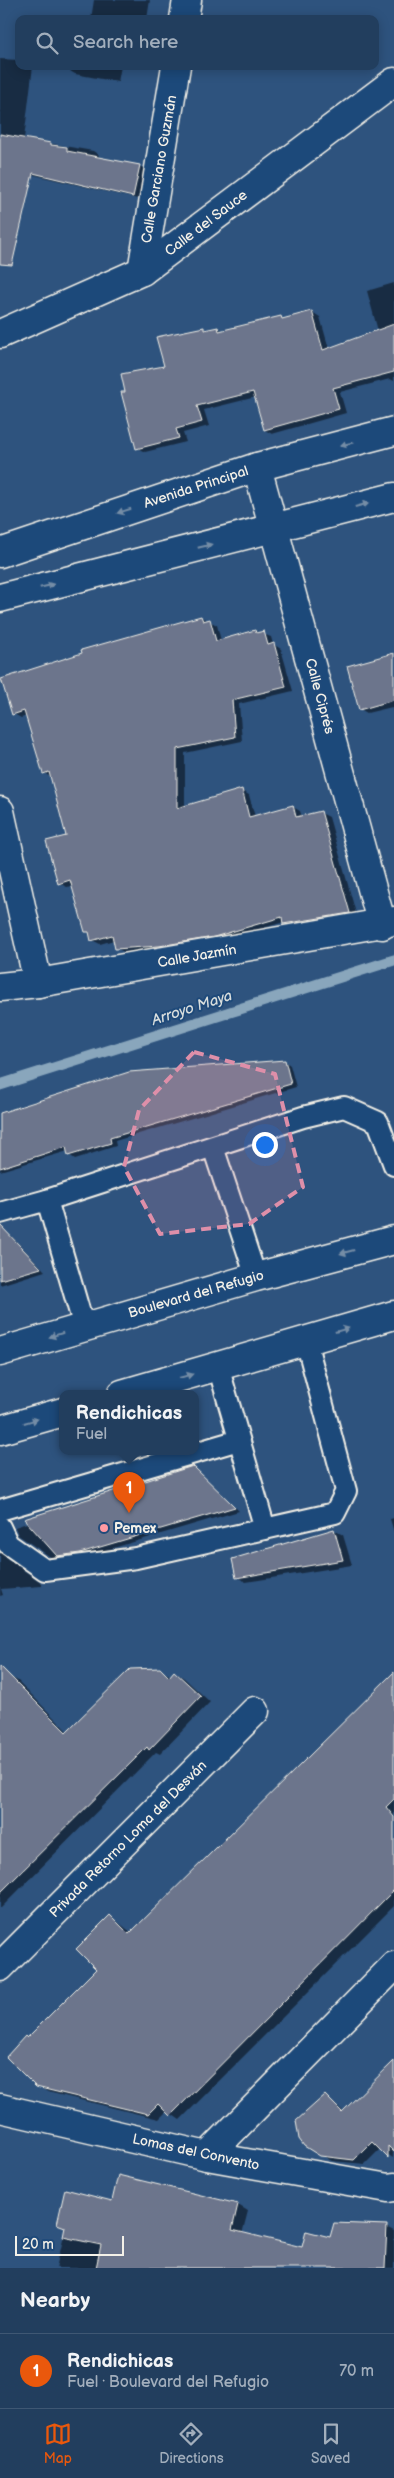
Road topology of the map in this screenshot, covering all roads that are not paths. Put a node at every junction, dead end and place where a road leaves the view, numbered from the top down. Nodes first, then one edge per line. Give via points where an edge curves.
1 (188, 0) edge
2 (185, 15) edge
3 (175, 70) edge
4 (394, 82) edge
5 (142, 271) junction
6 (0, 334) edge
7 (394, 431) edge
8 (257, 467) junction
9 (394, 497) edge
10 (275, 529) junction
11 (0, 553) edge
12 (0, 598) edge
13 (0, 811) edge
14 (388, 923) edge
15 (38, 983) junction
16 (0, 987) edge
17 (213, 1147) junction
18 (394, 1165) edge
19 (47, 1200) junction
20 (0, 1213) edge
21 (394, 1240) edge
22 (256, 1277) junction
23 (394, 1315) edge
24 (84, 1327) junction
25 (306, 1341) junction
26 (0, 1352) edge
27 (218, 1366) junction
28 (136, 1390) edge
29 (59, 1413) edge
30 (0, 1430) edge
31 (240, 1440) junction
32 (199, 1452) edge
33 (189, 1455) edge
34 (0, 1510) edge
35 (0, 1527) edge
36 (265, 1529) junction
37 (255, 1711) dead end
38 (394, 1966) edge
39 (0, 1967) edge
40 (0, 2108) edge
41 (207, 2156) junction
42 (394, 2187) edge

1 - 2 street
3 - 5 street, Calle Garciano Guzmán
4 - 5 street, Calle del Sauce
5 - 6 street, Calle del Sauce
7 -> 8 street, Avenida Principal
8 - 10 street, Calle Ciprés
8 -> 11 street, Avenida Principal
10 -> 9 street
12 -> 10 street
10 - 14 street, Calle Ciprés
13 - 15 street
14 - 15 street, Calle Jazmín
15 - 16 street, Calle Jazmín
17 - 18 lane via 344,1107 378,1122
17 - 19 lane
17 - 22 lane
19 - 20 lane
19 - 24 lane
21 -> 22 street, Boulevard del Refugio
22 - 24 street, Boulevard del Refugio
25 -> 23 street
24 -> 26 street, Boulevard del Refugio
25 - 27 street
25 - 36 lane via 346,1491 335,1513
28 -> 27 street
27 - 31 lane
30 -> 29 street
31 - 32 lane
31 - 36 lane
33 - 34 lane
35 - 36 lane via 8,1544 45,1570 136,1558
37 - 39 street, Privada Retorno Loma del Desván
38 - 41 street
40 - 41 street, Lomas del Convento
41 - 42 street, Lomas del Convento

